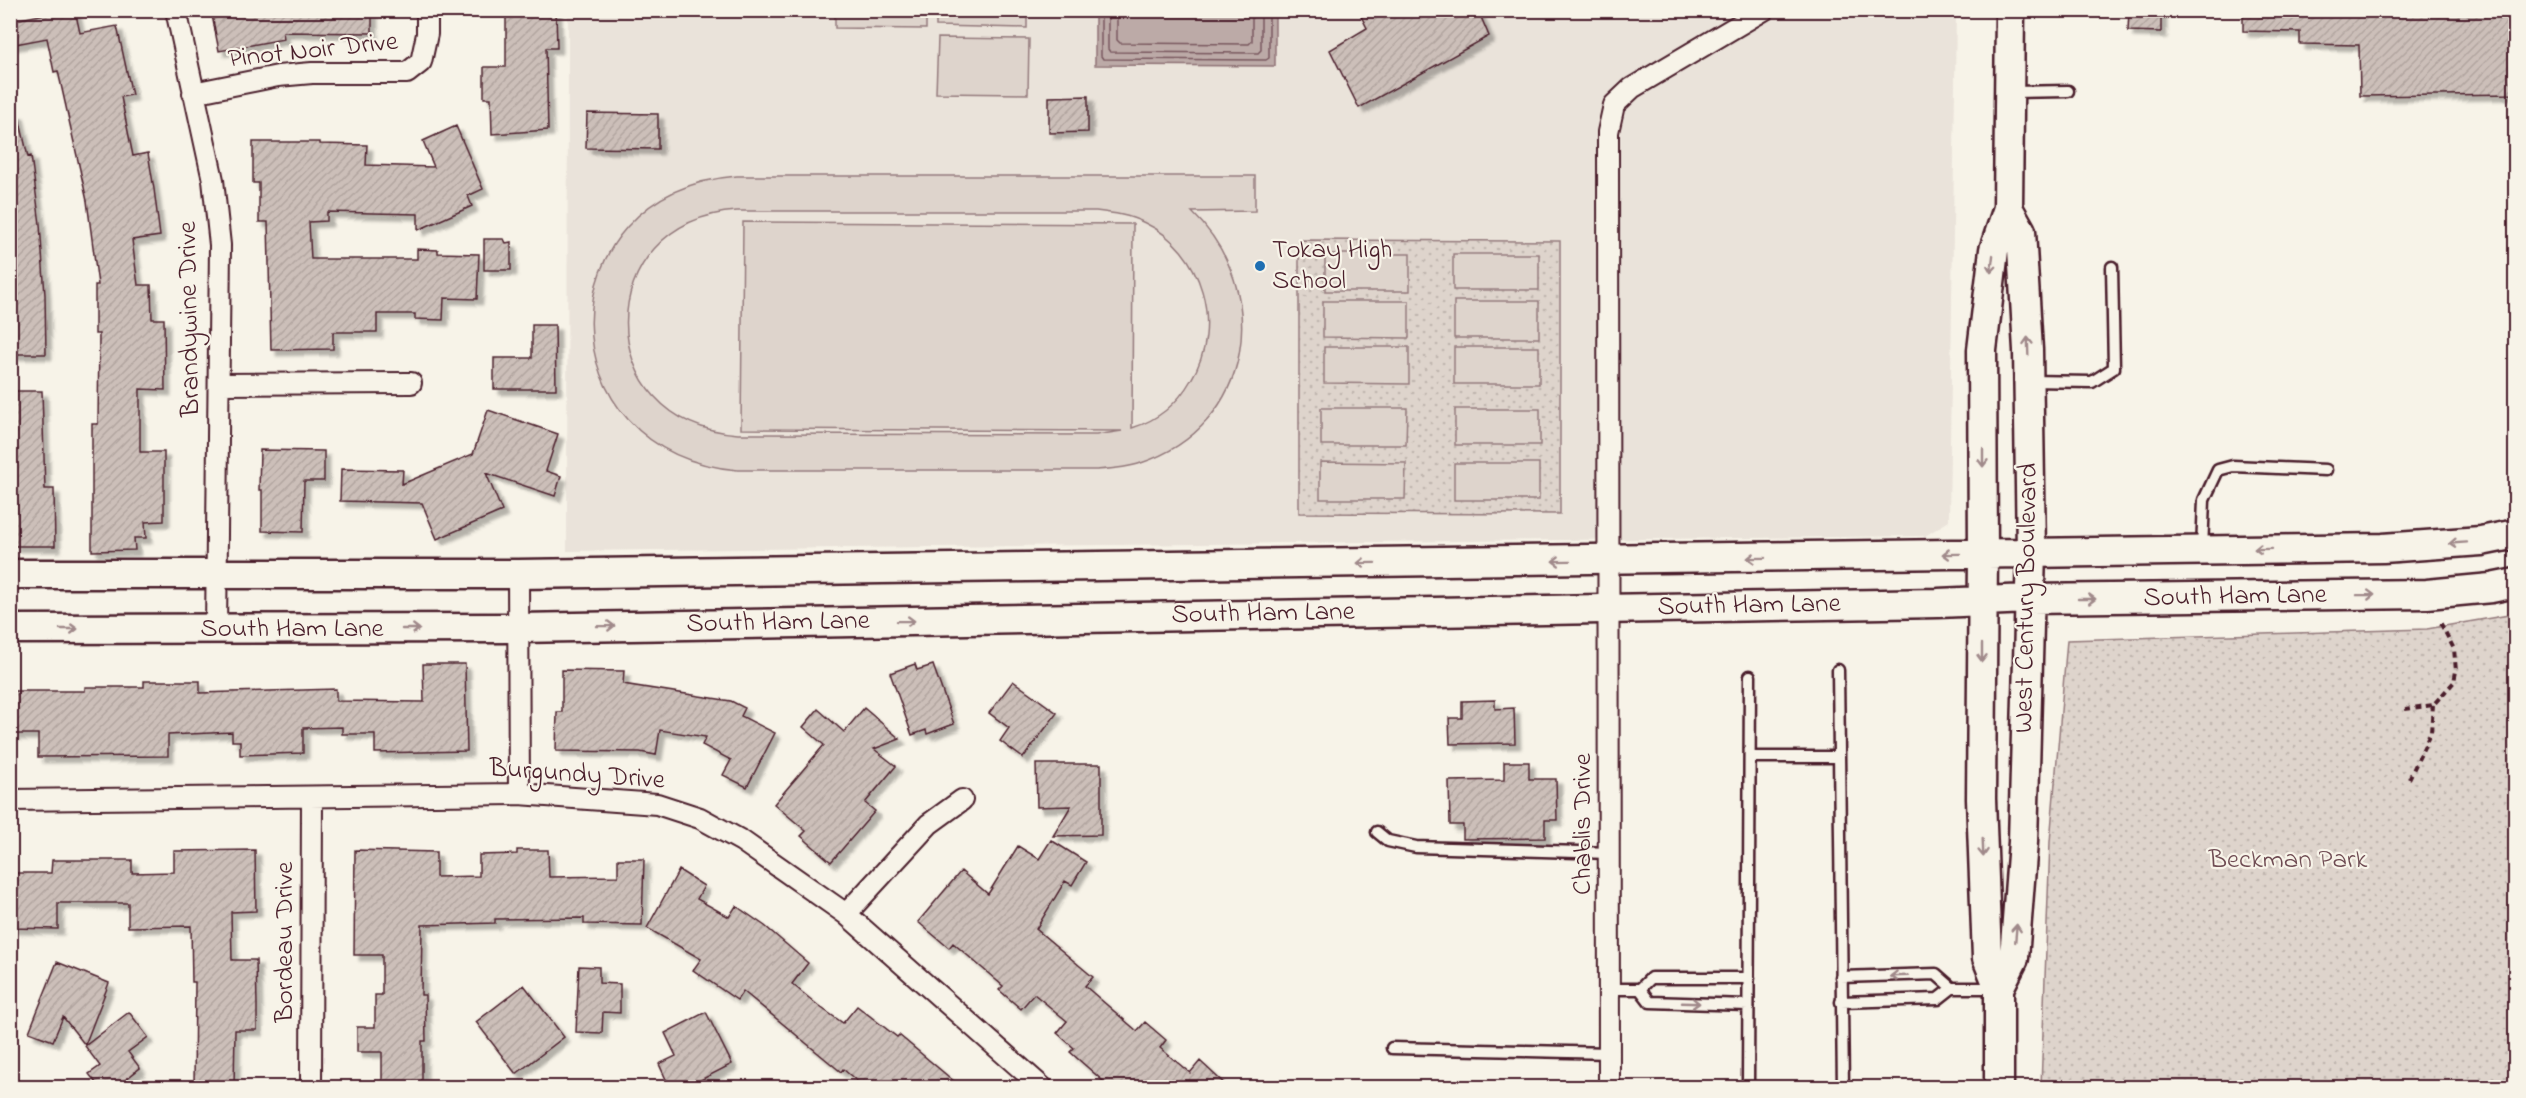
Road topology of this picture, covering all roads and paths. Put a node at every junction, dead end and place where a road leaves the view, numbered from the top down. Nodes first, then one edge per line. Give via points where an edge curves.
1 (176, 10) edge
2 (427, 10) edge
3 (1764, 10) edge
4 (2010, 10) edge
5 (2068, 91) dead end
6 (2010, 92) junction
7 (194, 93) junction
8 (2008, 208) junction
9 (2112, 267) dead end
10 (2029, 381) junction
11 (411, 383) dead end
12 (219, 384) junction
13 (2326, 470) dead end
14 (2516, 534) edge
15 (2202, 550) junction
16 (2031, 552) junction
17 (1983, 554) junction
18 (1610, 560) junction
19 (10, 574) edge
20 (217, 574) junction
21 (518, 574) junction
22 (2516, 583) edge
23 (2029, 599) junction
24 (1982, 601) junction
25 (1610, 608) junction
26 (2440, 622) dead end
27 (519, 628) junction
28 (10, 629) edge
29 (216, 630) junction
30 (1838, 670) dead end
31 (1750, 676) dead end
32 (2433, 705) junction
33 (2405, 709) dead end
34 (1750, 757) junction
35 (1838, 757) junction
36 (2409, 779) dead end
37 (519, 794) junction
38 (312, 797) junction
39 (10, 800) edge
40 (962, 800) dead end
41 (1377, 832) dead end
42 (1610, 853) junction
43 (846, 914) junction
44 (1841, 977) junction
45 (1749, 978) junction
46 (1953, 988) junction
47 (1999, 988) junction
48 (1610, 989) junction
49 (1641, 989) junction
50 (1841, 1002) junction
51 (1748, 1005) junction
52 (1392, 1048) dead end
53 (1610, 1053) junction
54 (1023, 1080) edge
55 (311, 1088) edge
56 (1043, 1088) edge
57 (1610, 1088) edge
58 (1748, 1088) edge
59 (1843, 1088) edge
60 (1999, 1088) edge

1 - 7 street, Brandywine Drive
2 - 7 street, Pinot Noir Drive via 421,62 407,73 278,76
3 - 18 street via 1632,88 1614,105 1608,132
4 - 6 main road, West Century Boulevard
5 - 6 lane
6 - 8 main road, West Century Boulevard
7 - 12 street, Brandywine Drive via 213,180 220,245
10 -> 8 main road, West Century Boulevard via 2021,231
8 -> 17 main road, West Century Boulevard via 1994,250 1982,350
9 - 10 lane via 2114,368 2092,382
10 - 16 main road, West Century Boulevard
11 - 12 street
12 - 20 street, Brandywine Drive
13 - 15 lane via 2233,466 2218,470 2204,500
14 -> 15 main road, South Ham Lane via 2481,541 2383,548
15 - 16 main road, South Ham Lane
16 - 17 main road, South Ham Lane
16 - 23 main road, West Century Boulevard
17 -> 18 main road, South Ham Lane
17 - 24 main road, West Century Boulevard
18 -> 21 main road, South Ham Lane
18 - 25 street, Chablis Drive
19 - 20 main road, South Ham Lane
20 - 21 main road, South Ham Lane
20 - 29 street, Brandywine Drive
21 - 27 street
23 -> 22 main road, South Ham Lane via 2427,594
23 - 24 main road, South Ham Lane
47 -> 23 main road, West Century Boulevard via 2014,957 2024,842
24 - 25 main road, South Ham Lane
24 -> 47 main road, West Century Boulevard via 1981,799 1987,958
27 -> 25 main road, South Ham Lane
25 - 42 street, Chablis Drive
26 - 32 path via 2454,649 2456,671 2454,682
29 -> 27 main road, South Ham Lane
27 - 37 street
28 -> 29 main road, South Ham Lane
30 - 35 lane
31 - 34 lane
32 - 33 path
32 - 36 path via 2431,732
34 - 35 lane
34 - 45 lane
35 - 44 lane
37 - 38 street, Burgundy Drive
37 - 43 street, Burgundy Drive via 657,804 700,818 742,841
38 - 39 street, Burgundy Drive
38 - 55 street, Bordeau Drive
40 - 43 street via 929,824
41 - 42 lane via 1388,841 1416,847
42 - 48 street, Chablis Drive
43 - 54 street, Burgundy Drive
46 -> 44 lane via 1936,974
44 - 50 lane
45 - 49 lane via 1651,978
45 - 51 lane
46 - 47 lane
46 - 50 lane via 1938,999
47 - 60 main road, West Century Boulevard
48 - 49 lane
48 - 53 street, Chablis Drive
49 -> 51 lane via 1650,1002
50 - 59 lane
51 - 58 lane
52 - 53 lane
53 - 57 street, Chablis Drive
54 - 56 street, Burgundy Drive

